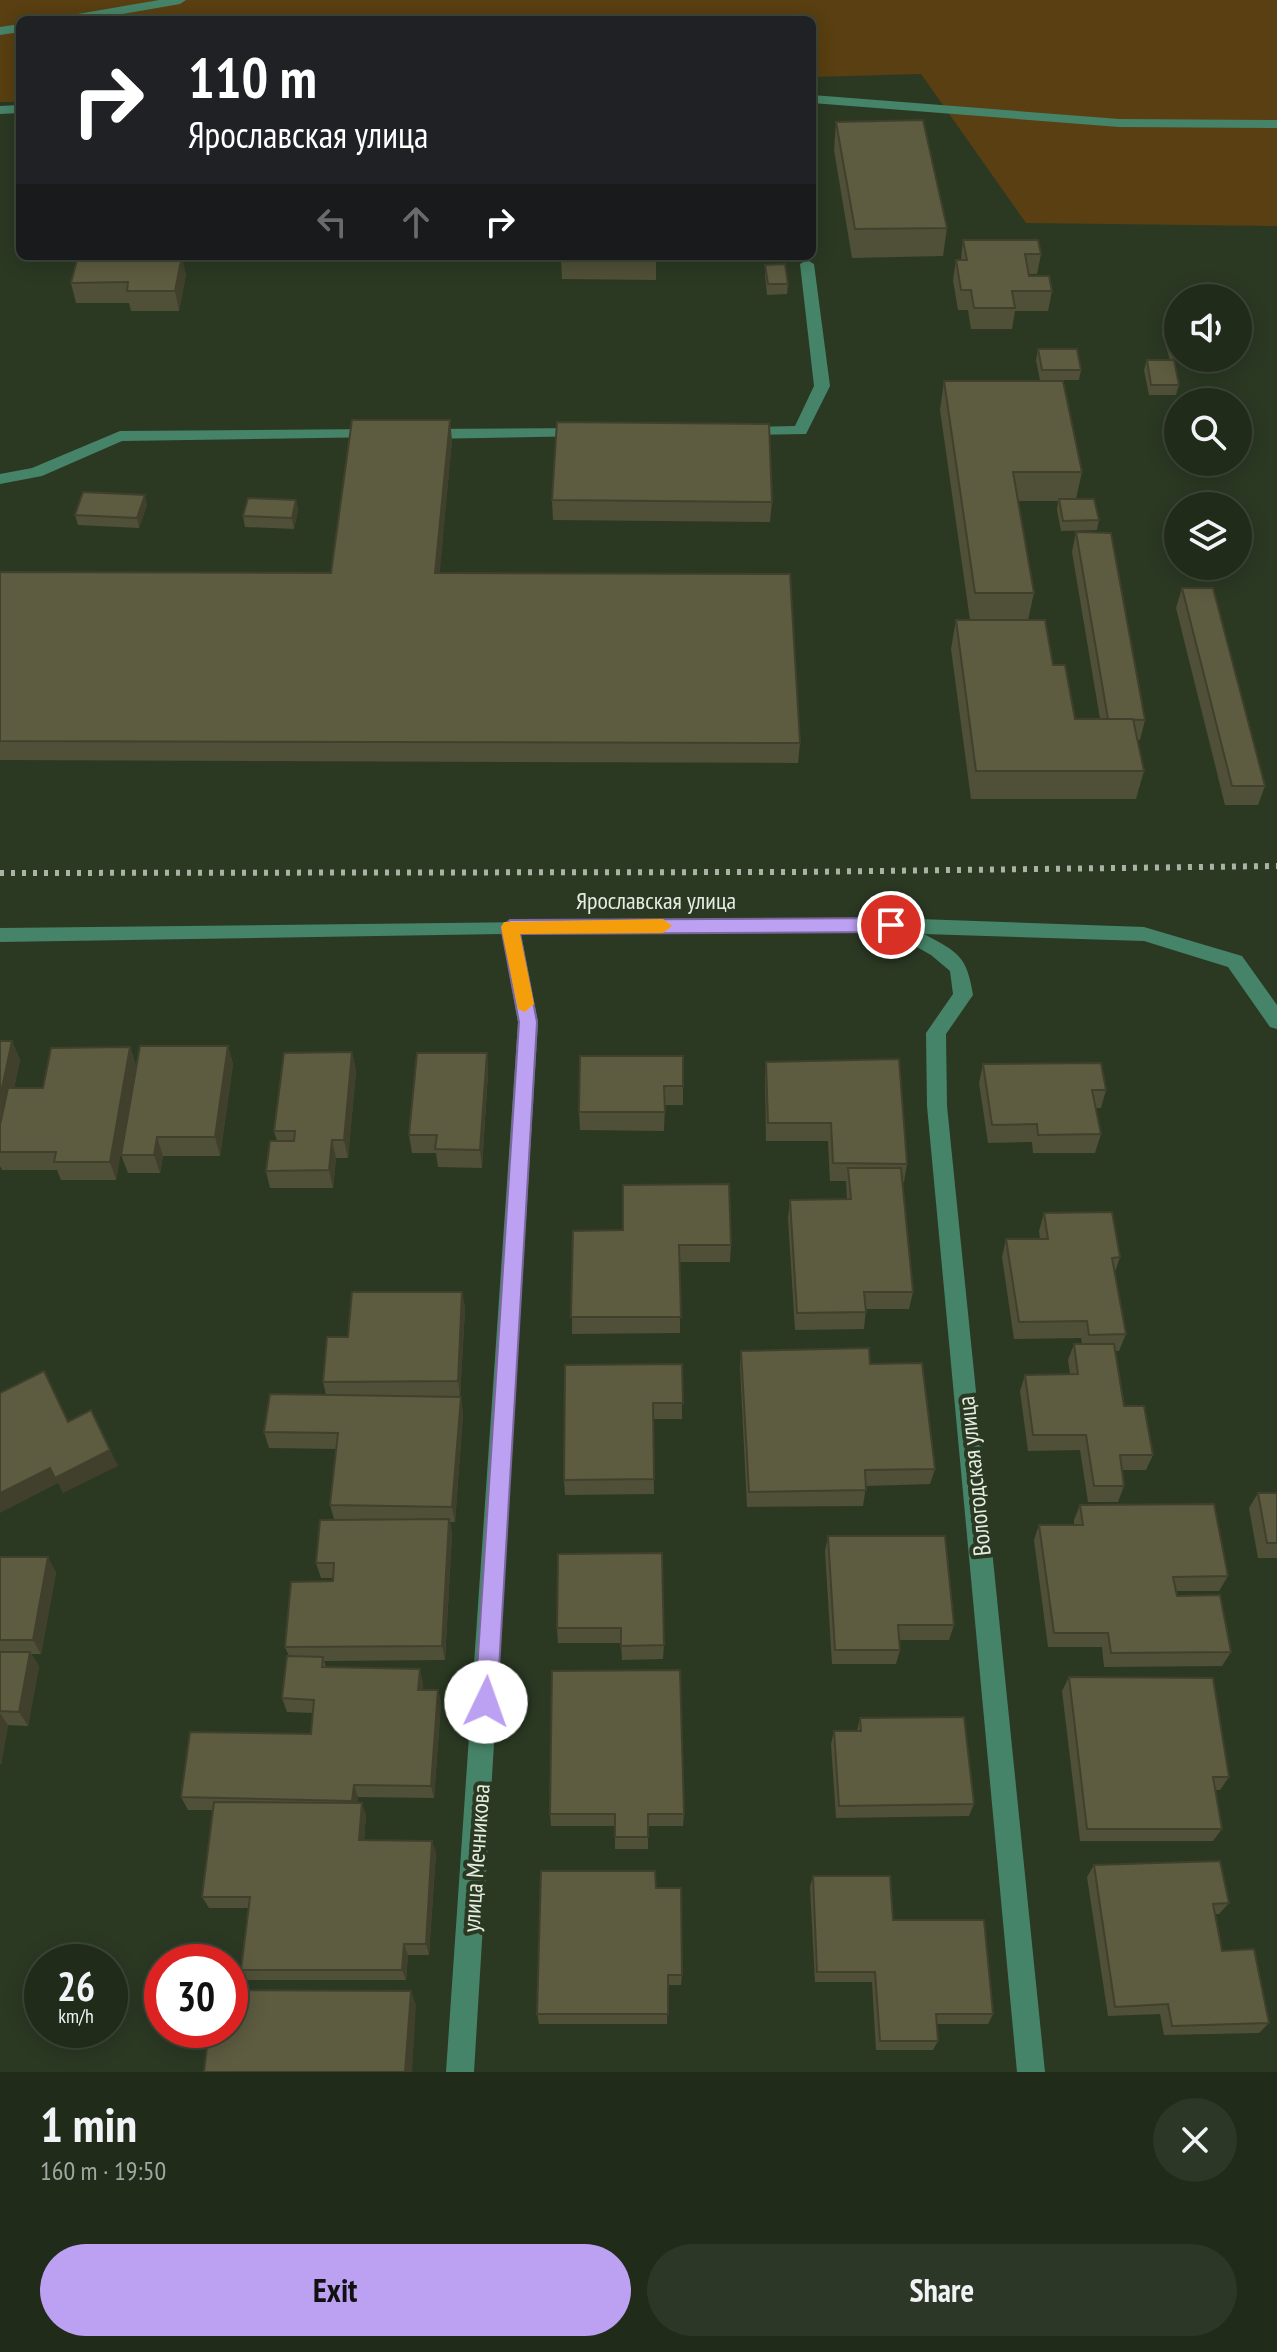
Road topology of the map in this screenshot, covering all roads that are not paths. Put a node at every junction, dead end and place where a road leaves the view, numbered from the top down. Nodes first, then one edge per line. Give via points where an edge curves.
1 (180, 0) edge
2 (89, 16) edge
3 (816, 99) edge
4 (1277, 124) edge
5 (807, 264) dead end
6 (721, 432) edge
7 (594, 433) edge
8 (0, 479) edge
9 (891, 925) junction
10 (510, 927) junction
11 (0, 935) edge
12 (1277, 1021) edge
13 (460, 2072) edge
14 (1031, 2072) edge

1 - 2 street
3 - 4 street via 1119,123
5 - 6 street via 822,386 800,431
7 - 8 street via 120,436 36,472
9 - 10 street, Ярославская улица
9 - 12 street, Ярославская улица via 1144,934 1235,961
9 - 14 street, Вологодская улица via 959,968 963,995 936,1033 937,1106
10 - 11 street, Ярославская улица
10 - 13 street, улица Мечникова via 528,1022

